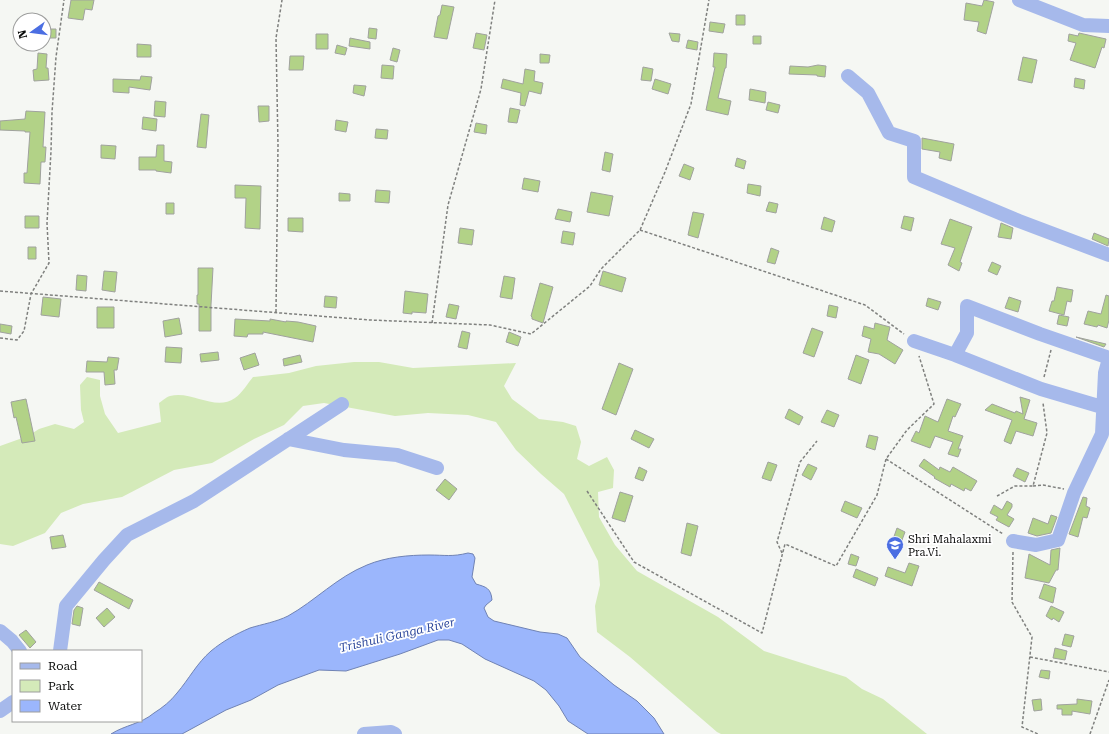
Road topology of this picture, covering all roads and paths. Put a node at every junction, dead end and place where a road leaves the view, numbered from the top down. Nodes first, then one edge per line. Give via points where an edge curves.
1 (64, 0) edge
2 (282, 0) edge
3 (495, 0) edge
4 (709, 0) edge
5 (1019, 0) edge
6 (1109, 26) edge
7 (848, 76) dead end
8 (640, 230) junction
9 (1109, 255) edge
10 (0, 291) edge
11 (31, 294) junction
12 (276, 312) junction
13 (432, 323) junction
14 (0, 338) edge
15 (1054, 338) junction
16 (914, 341) junction
17 (955, 355) junction
18 (1109, 358) edge
19 (1041, 389) junction
20 (342, 404) dead end
21 (1106, 410) edge
22 (288, 439) junction
23 (818, 441) dead end
24 (886, 459) junction
25 (437, 468) dead end
26 (1033, 486) junction
27 (587, 491) dead end
28 (1074, 493) junction
29 (997, 496) dead end
30 (1013, 541) junction
31 (782, 554) junction
32 (0, 631) edge
33 (19, 650) edge
34 (60, 650) edge
35 (1030, 657) junction
36 (1109, 672) edge
37 (1109, 680) edge
38 (12, 703) edge
39 (0, 711) edge
40 (364, 734) edge
41 (395, 734) edge
42 (1038, 734) edge
43 (1090, 734) edge

1 - 11 path via 52,112 47,223 49,263
2 - 12 path via 276,38
3 - 13 path via 481,89 448,205
4 - 8 path via 691,104
5 - 6 street via 1082,25
7 - 9 street via 868,93 889,133 914,141 914,177
8 - 13 path via 601,269 590,286 532,334 490,326
8 - 16 path via 865,305
10 - 11 path
11 - 12 path
11 - 14 path via 24,331 17,340
12 - 13 path
15 - 17 street via 967,306 967,333
15 - 18 street
15 - 19 path
16 - 17 street
16 - 24 path via 934,404 907,430
17 - 19 street
18 - 21 street via 1105,373
19 - 21 street
19 - 26 path via 1047,433
20 - 22 street
21 - 28 street via 1102,434
22 - 25 street via 344,450 397,454
22 - 34 street via 194,501 127,535 66,606
23 - 31 path via 800,462 777,542
24 - 30 path
24 - 31 path via 877,495 836,566 784,544
26 - 28 path via 1043,484
26 - 29 path via 1016,486
27 - 31 path via 634,562 762,633
28 - 30 street via 1058,540 1036,545
30 - 35 path via 1012,602 1032,637
32 - 33 street
35 - 36 path
35 - 42 path via 1022,727
37 - 43 path
38 - 39 street
40 - 41 street

